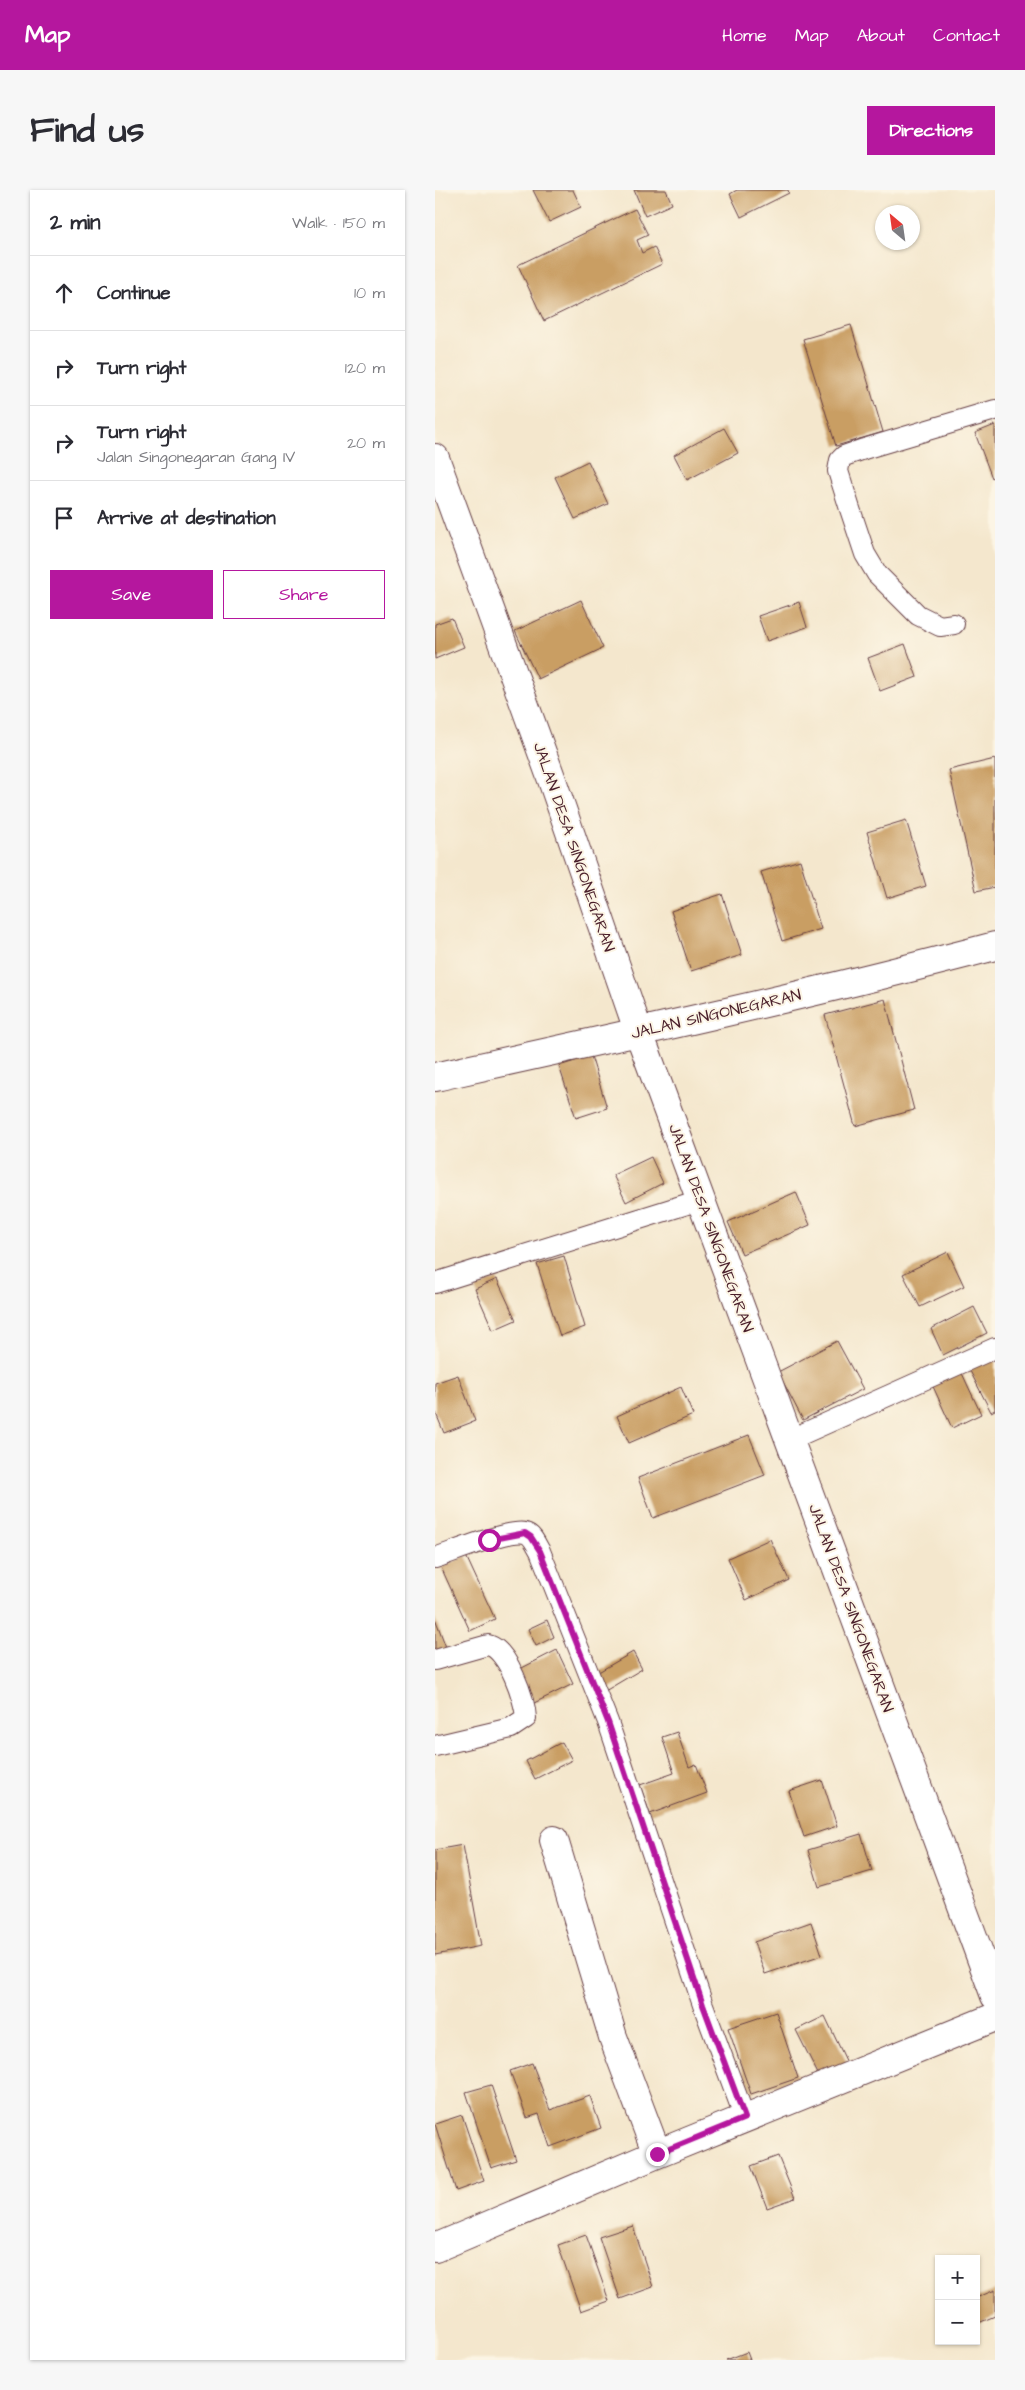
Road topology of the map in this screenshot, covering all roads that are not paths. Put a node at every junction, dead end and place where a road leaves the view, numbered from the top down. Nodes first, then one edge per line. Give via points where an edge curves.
1 (995, 410) edge
2 (435, 458) edge
3 (954, 624) dead end
4 (995, 946) edge
5 (639, 1033) junction
6 (435, 1077) edge
7 (700, 1200) junction
8 (435, 1284) edge
9 (995, 1348) edge
10 (789, 1440) junction
11 (435, 1558) edge
12 (435, 1660) edge
13 (435, 1746) edge
14 (554, 1840) dead end
15 (995, 1996) edge
16 (995, 2017) edge
17 (745, 2118) junction
18 (657, 2154) junction
19 (435, 2248) edge

1 - 3 lane via 864,449 840,460 838,471 850,509 865,554 877,574 918,615 940,626
2 - 5 street, JALAN DESA SINGONEGARAN via 549,771
4 - 5 street, JALAN SINGONEGARAN
5 - 6 street, JALAN SINGONEGARAN
5 - 7 street, JALAN DESA SINGONEGARAN
7 - 8 lane
7 - 10 street, JALAN DESA SINGONEGARAN
9 - 10 lane
10 - 15 street, JALAN DESA SINGONEGARAN
11 - 17 lane via 504,1536 525,1533 540,1551 608,1722 703,2005
12 - 13 lane via 488,1644 494,1646 508,1663 526,1708 526,1718 511,1728
14 - 18 street via 613,2037
16 - 17 street
17 - 18 street
18 - 19 street

